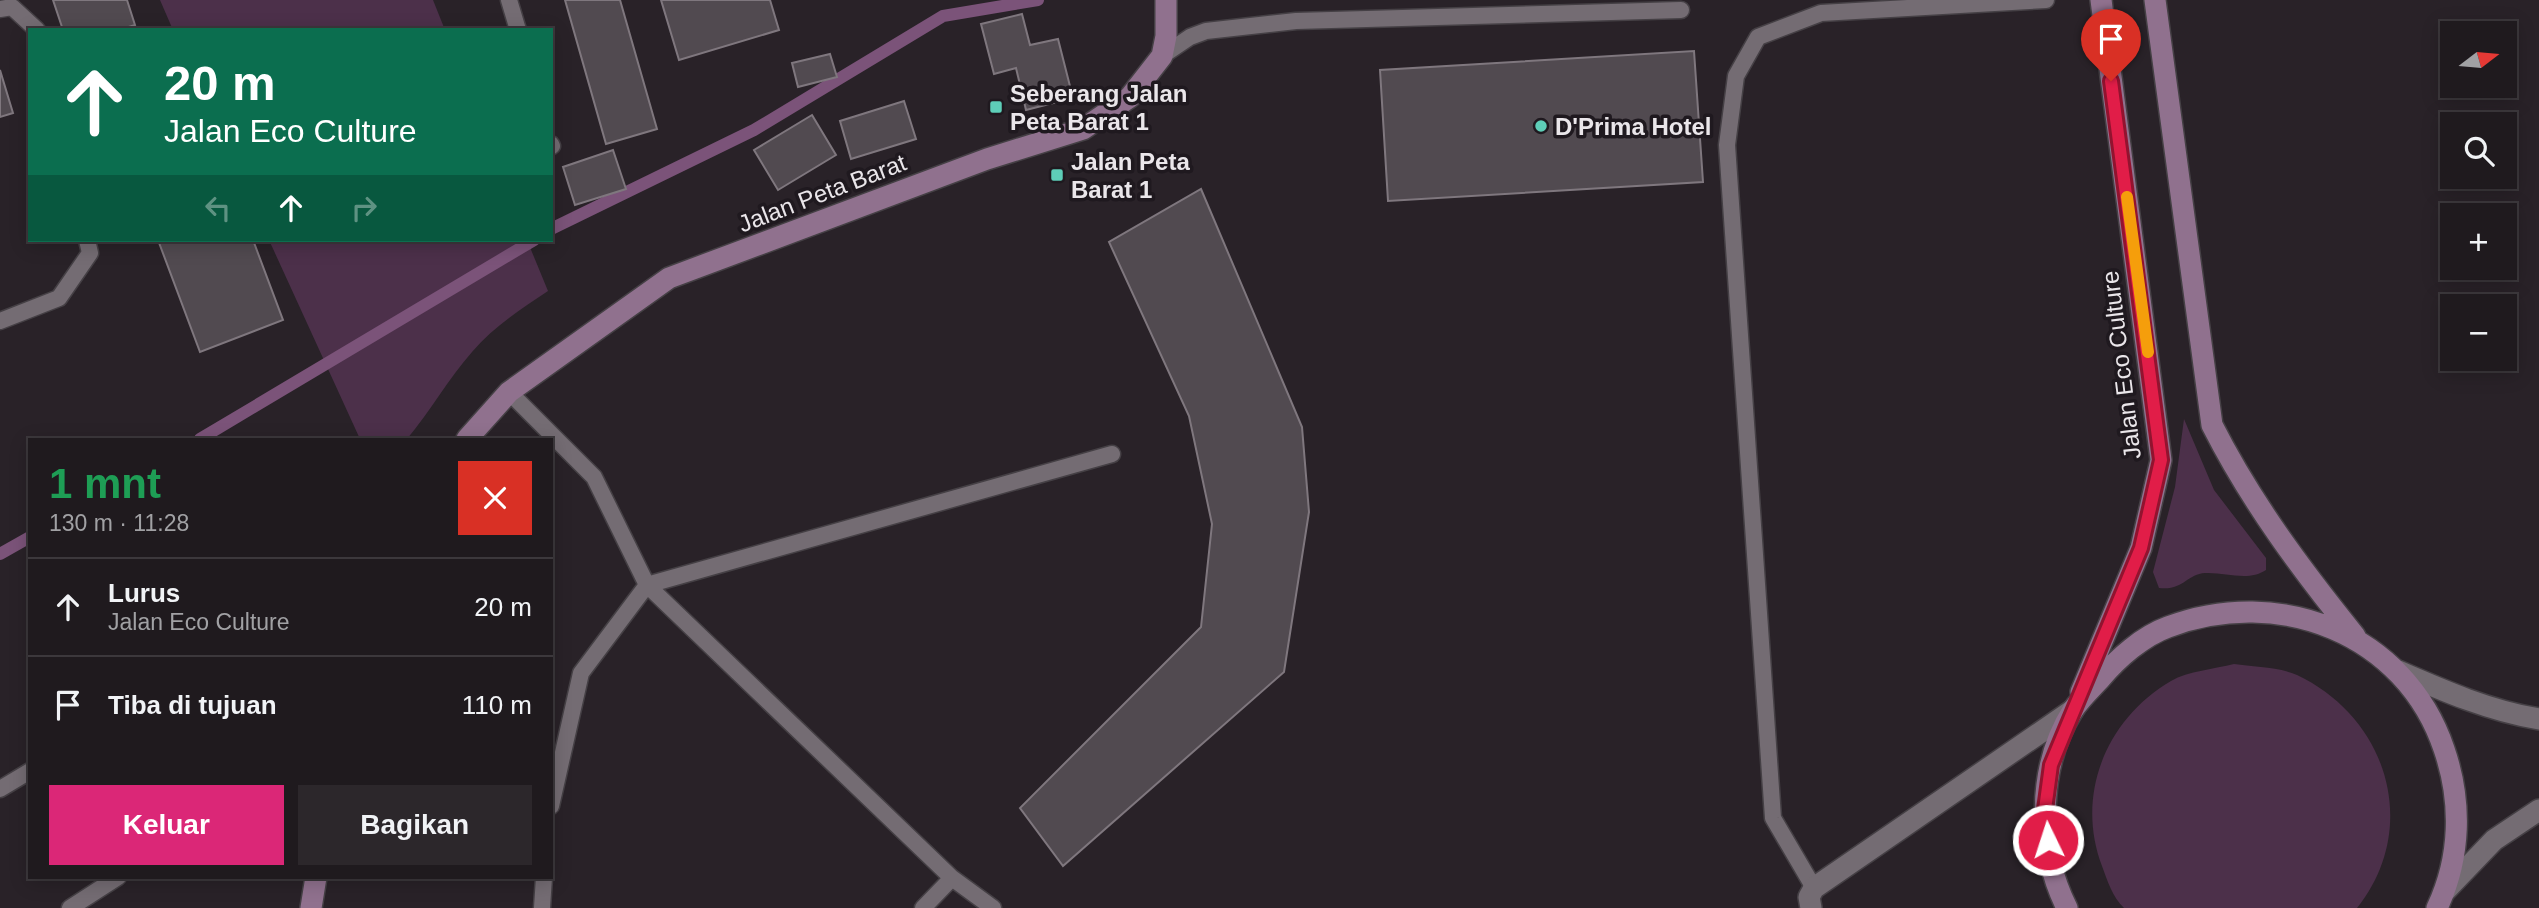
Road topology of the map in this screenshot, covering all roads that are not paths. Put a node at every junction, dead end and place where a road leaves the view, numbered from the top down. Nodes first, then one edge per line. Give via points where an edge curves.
1 (509, 0) edge
2 (1166, 0) edge
3 (2046, 0) edge
4 (2101, 0) edge
5 (2155, 0) edge
6 (0, 9) edge
7 (1681, 9) dead end
8 (35, 28) edge
9 (517, 28) edge
10 (1165, 46) junction
11 (87, 242) edge
12 (0, 321) edge
13 (509, 392) junction
14 (468, 438) edge
15 (1112, 454) dead end
16 (646, 585) junction
17 (2359, 640) junction
18 (2398, 671) junction
19 (2073, 710) junction
20 (2539, 719) edge
21 (28, 772) edge
22 (0, 789) edge
23 (553, 797) edge
24 (2539, 810) edge
25 (952, 878) junction
26 (114, 879) edge
27 (316, 879) edge
28 (544, 879) edge
29 (1813, 898) edge
30 (2441, 899) edge
31 (70, 908) edge
32 (311, 908) edge
33 (542, 908) edge
34 (922, 908) edge
35 (993, 908) edge
36 (2067, 908) edge

1 - 9 lane
2 - 10 street
3 - 29 lane via 1821,13 1758,37 1736,76 1727,145 1773,818
4 - 19 street, Jalan Eco Culture via 2161,460 2141,548
5 - 17 street via 2212,425 2239,478 2291,556
6 - 8 lane via 12,7
7 - 10 lane via 1296,21 1206,31
10 - 13 street, Jalan Peta Barat via 1130,97 1083,129 988,159 669,278
11 - 12 lane via 90,253 59,298
13 - 14 street, Jalan Peta Barat
13 - 16 lane via 594,477
15 - 16 lane
16 - 23 lane via 581,673
16 - 25 lane
17 - 18 street
17 - 19 street via 2309,618 2237,610 2166,627 2117,659
18 - 20 street via 2455,696
18 - 30 street via 2437,726 2454,778 2457,839
19 - 29 street
19 - 36 street, Jalan Eco Culture via 2051,765 2044,817 2055,885
21 - 22 lane
24 - 30 street via 2494,840
25 - 34 lane
25 - 35 lane
26 - 31 lane
27 - 32 street
28 - 33 lane

